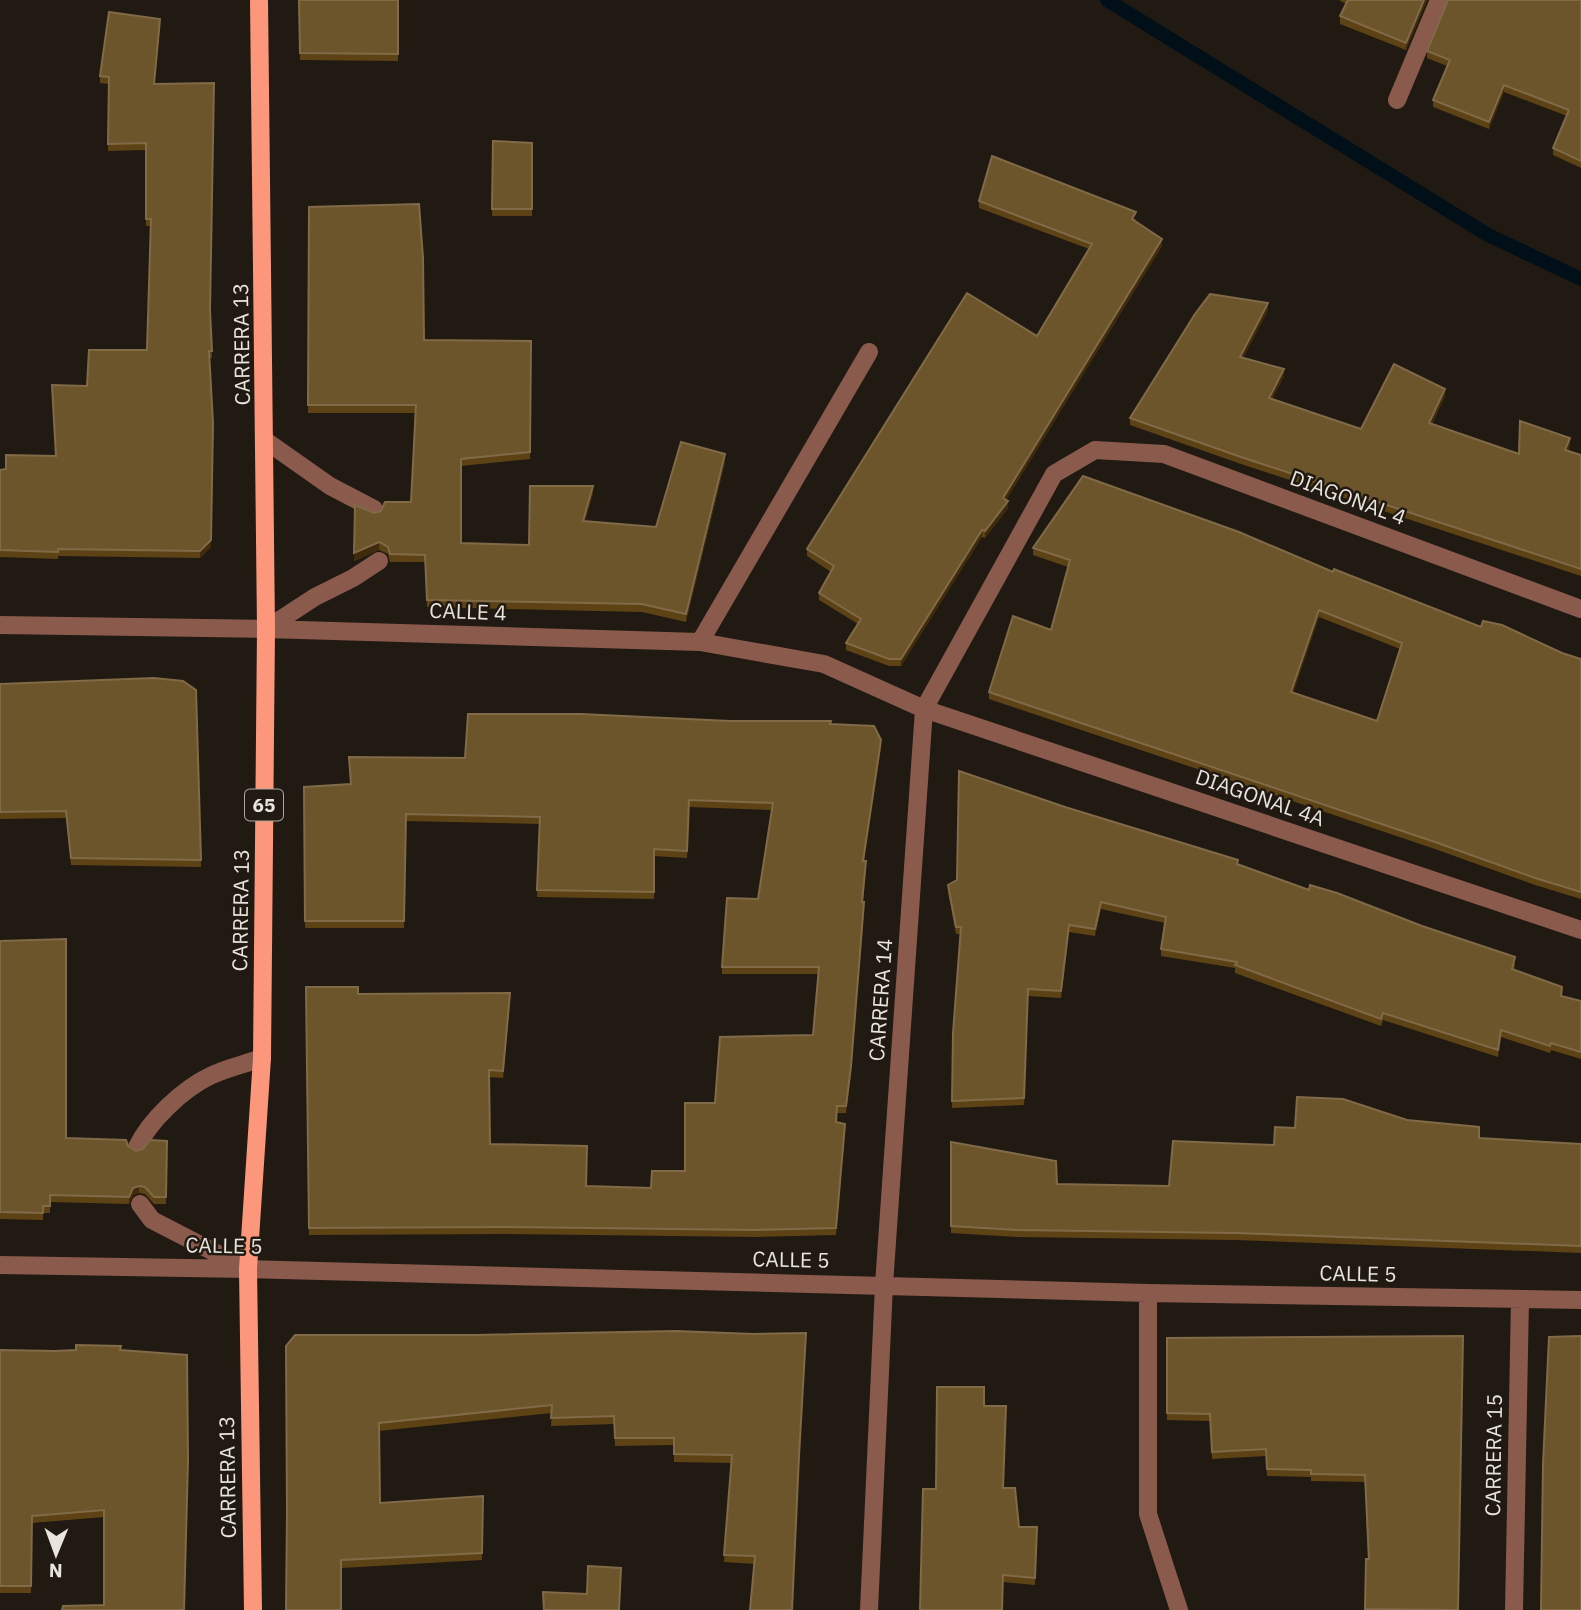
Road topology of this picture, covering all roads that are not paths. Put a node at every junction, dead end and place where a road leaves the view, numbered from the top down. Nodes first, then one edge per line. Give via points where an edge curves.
1 (260, 0) edge
2 (1439, 0) edge
3 (1397, 100) dead end
4 (869, 352) dead end
5 (266, 441) junction
6 (1095, 450) joint
7 (374, 509) dead end
8 (379, 561) dead end
9 (1581, 609) edge
10 (0, 625) edge
11 (266, 629) junction
12 (700, 642) junction
13 (924, 709) junction
14 (1581, 930) edge
15 (262, 1058) junction
16 (136, 1147) edge
17 (140, 1204) dead end
18 (0, 1265) edge
19 (248, 1269) junction
20 (884, 1285) junction
21 (1148, 1293) junction
22 (1520, 1300) junction
23 (1581, 1300) edge
24 (253, 1610) edge
25 (869, 1610) edge
26 (1179, 1610) edge
27 (1514, 1610) edge

1 - 5 main road, CARRERA 13 / 65
2 - 3 street
4 - 12 street
5 - 7 street via 330,486
5 - 11 main road, CARRERA 13 / 65
6 - 9 street, DIAGONAL 4 via 1164,454
6 - 13 street, CARRERA 14 via 1054,474
8 - 11 street
10 - 11 street, CALLE 4
11 - 12 street, CALLE 4
11 - 15 main road, CARRERA 13 / 65
12 - 13 street, CALLE 4 via 824,664
13 - 14 street, DIAGONAL 4A
13 - 20 street, CARRERA 14
15 - 16 street via 209,1076 159,1115
15 - 19 main road, CARRERA 13 / 65
17 - 19 street via 152,1220
18 - 19 street, CALLE 5
19 - 20 street, CALLE 5
19 - 24 main road, CARRERA 13 / 65
20 - 21 street, CALLE 5
20 - 25 street, CARRERA 14
21 - 22 street, CALLE 5
21 - 26 street via 1148,1514
22 - 23 street, CALLE 5
22 - 27 street, CARRERA 15

